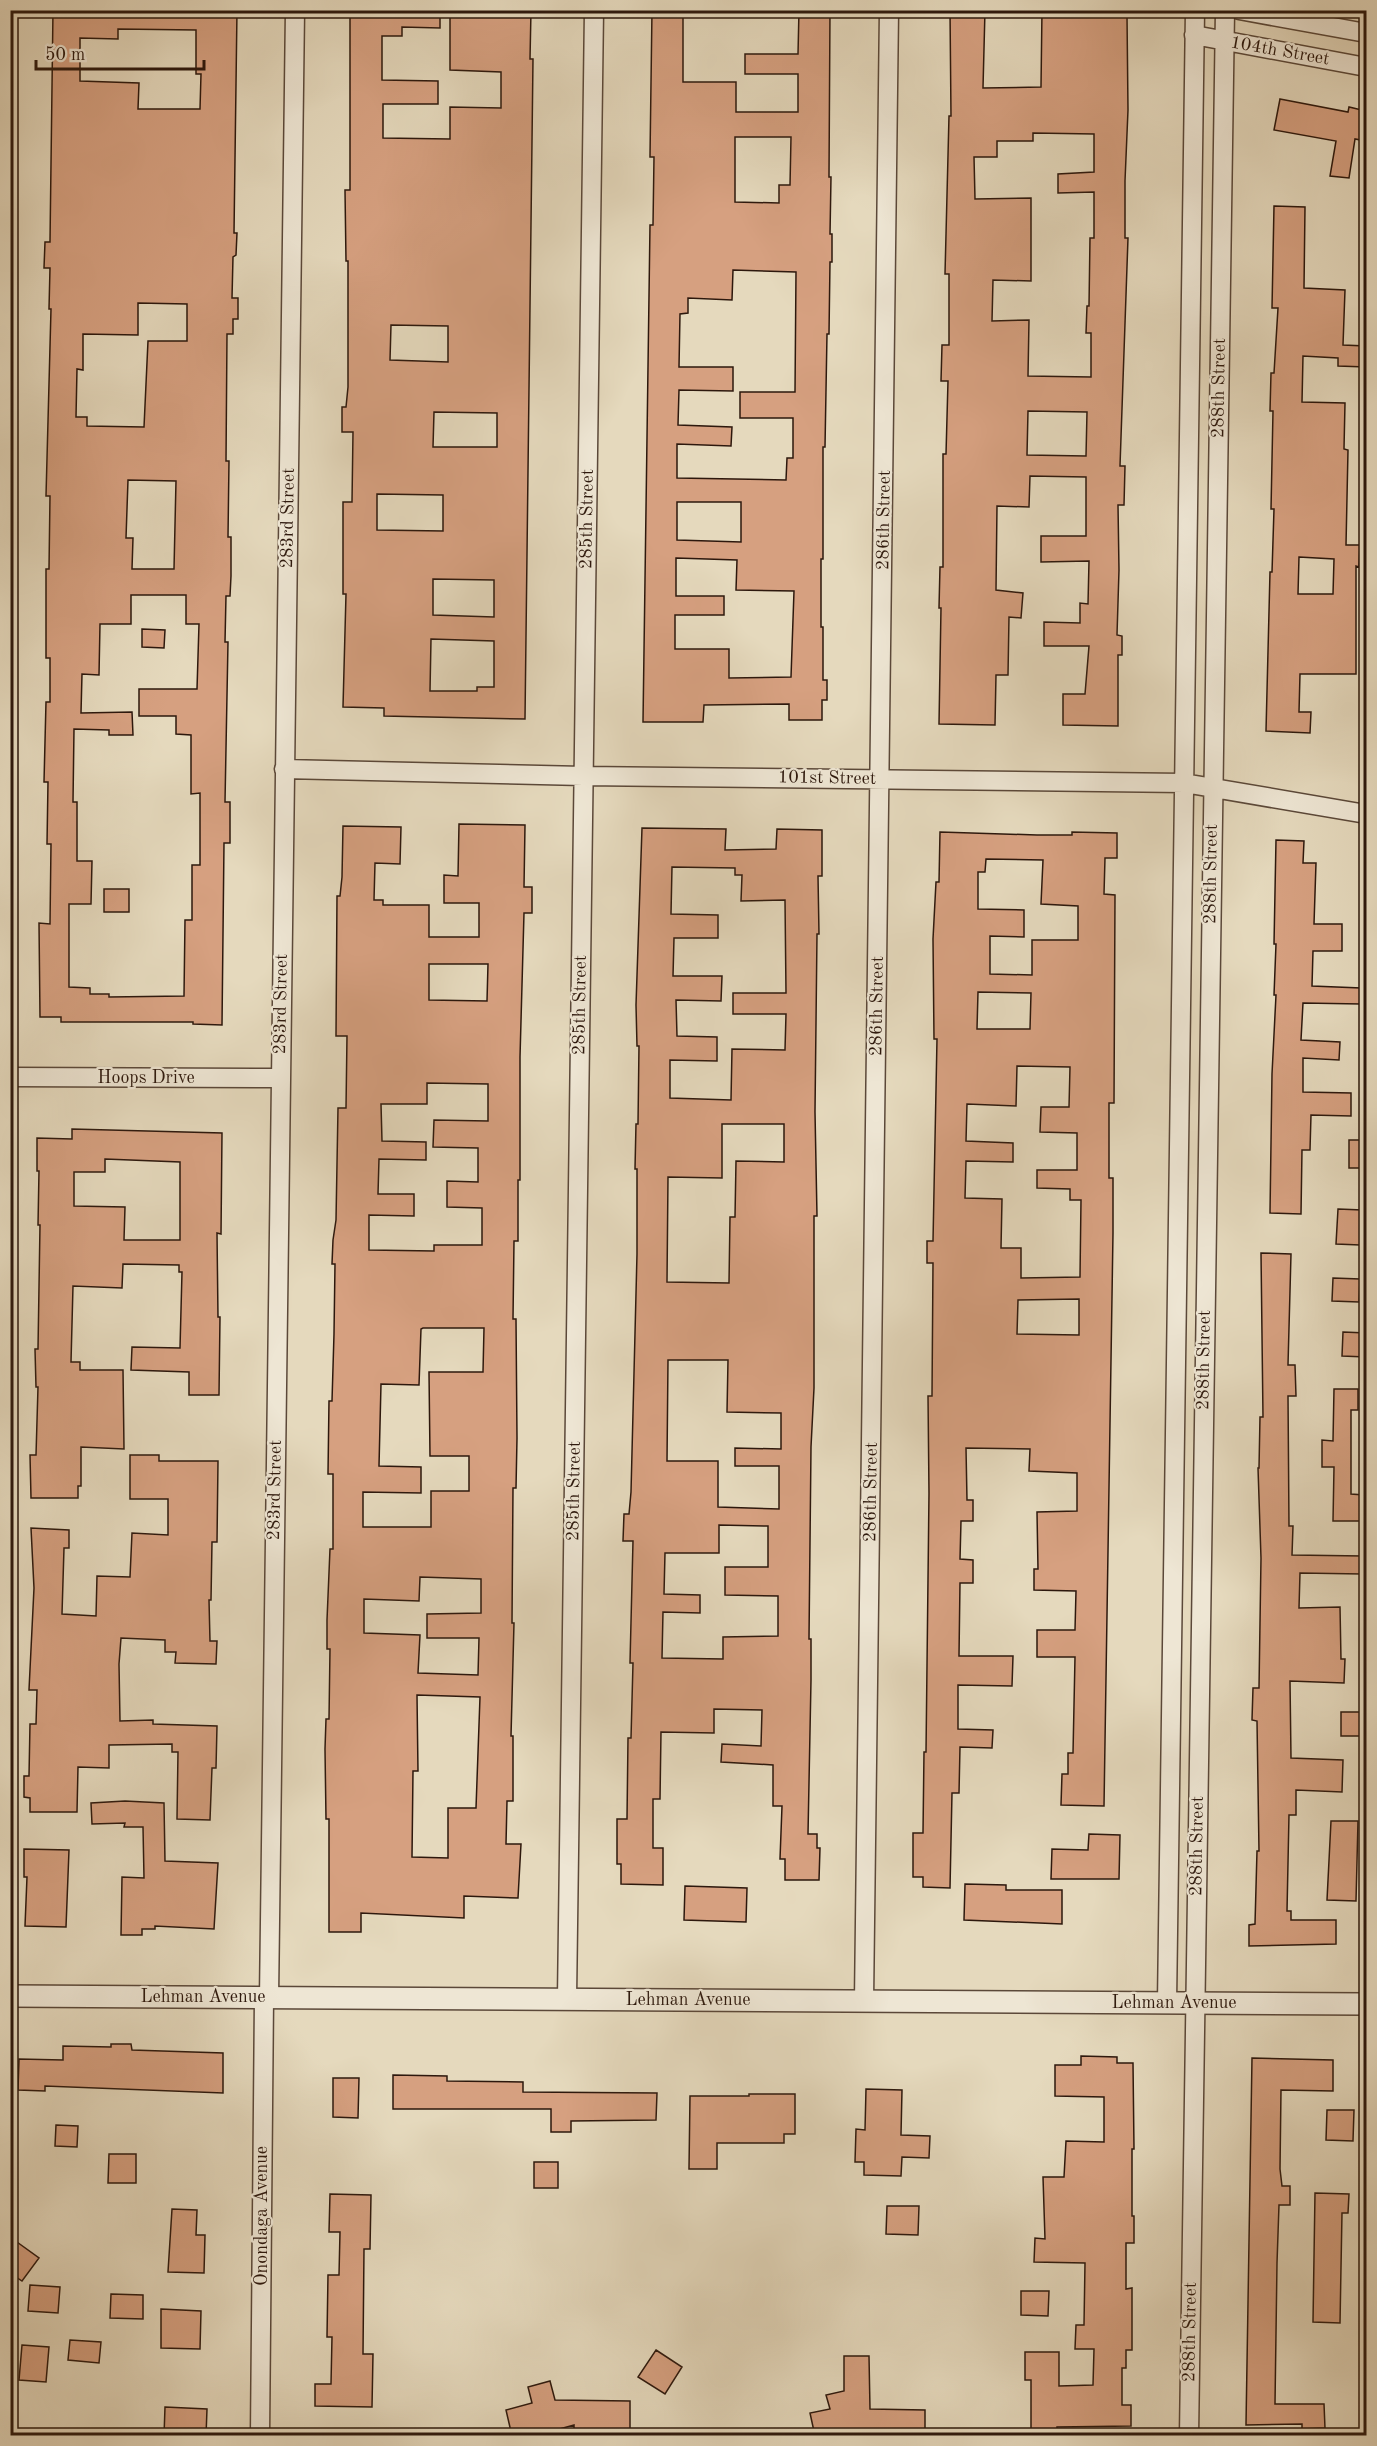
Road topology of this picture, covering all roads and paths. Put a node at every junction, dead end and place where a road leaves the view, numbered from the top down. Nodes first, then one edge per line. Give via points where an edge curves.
1 (295, 10) edge
2 (594, 10) edge
3 (889, 10) edge
4 (1195, 10) edge
5 (1225, 10) edge
6 (1239, 10) edge
7 (1366, 33) edge
8 (1194, 35) junction
9 (1224, 41) junction
10 (1366, 67) edge
11 (1191, 284) junction
12 (1221, 284) junction
13 (1187, 530) junction
14 (1217, 531) junction
15 (284, 769) junction
16 (583, 776) junction
17 (880, 778) junction
18 (1184, 783) junction
19 (1213, 787) junction
20 (1366, 814) edge
21 (10, 1077) edge
22 (280, 1078) junction
23 (1178, 1193) junction
24 (1206, 1194) junction
25 (10, 1996) edge
26 (266, 1997) junction
27 (567, 2000) junction
28 (864, 2001) junction
29 (1167, 2003) junction
30 (1196, 2003) junction
31 (1366, 2004) edge
32 (260, 2436) edge
33 (1189, 2436) edge

1 - 15 street, 283rd Street
2 - 16 street, 285th Street
3 - 17 street, 286th Street
4 - 8 street, 288th Street
5 - 9 street, 288th Street
6 - 7 street, 104th Street
8 - 9 street, 104th Street
8 - 11 street, 288th Street
9 - 10 street, 104th Street
9 - 12 street, 288th Street
11 - 12 street
11 - 13 street, 288th Street
12 - 14 street, 288th Street
13 - 14 street
13 - 18 street, 288th Street
14 - 19 street, 288th Street
15 - 16 street, 101st Street
15 - 22 street, 283rd Street
16 - 17 street, 101st Street
16 - 27 street, 285th Street
17 - 18 street, 101st Street
17 - 28 street, 286th Street
18 - 19 street, 101st Street
18 - 23 street, 288th Street
19 - 20 street, 101st Street
19 - 24 street, 288th Street
21 - 22 street, Hoops Drive
22 - 26 street, 283rd Street
23 - 24 street
23 - 29 street, 288th Street
24 - 30 street, 288th Street
25 - 26 street, Lehman Avenue
26 - 27 street, Lehman Avenue
26 - 32 street, Onondaga Avenue
27 - 28 street, Lehman Avenue
28 - 29 street, Lehman Avenue
29 - 30 street, Lehman Avenue
30 - 31 street, Lehman Avenue
30 - 33 street, 288th Street

